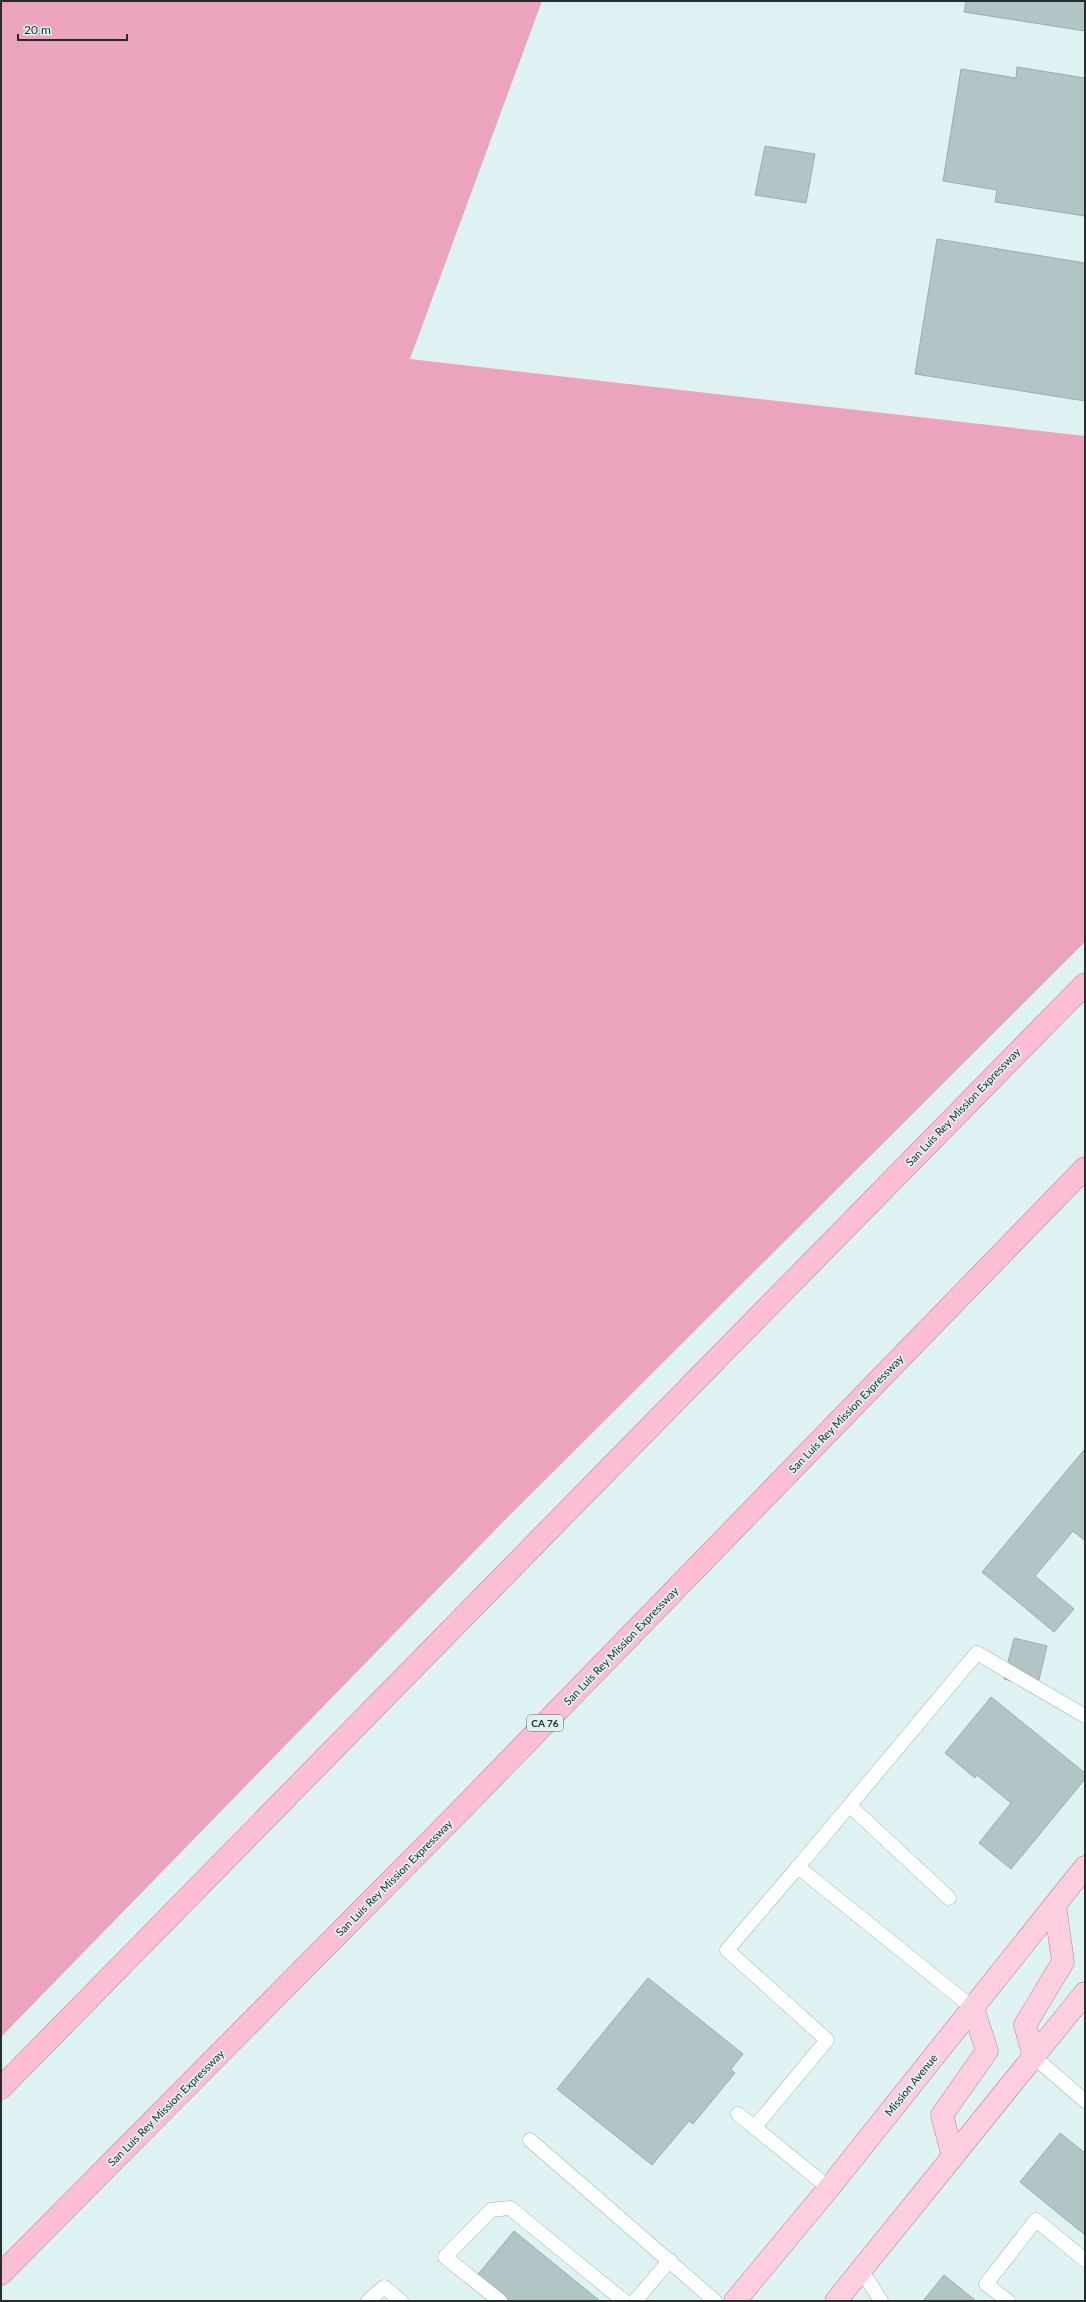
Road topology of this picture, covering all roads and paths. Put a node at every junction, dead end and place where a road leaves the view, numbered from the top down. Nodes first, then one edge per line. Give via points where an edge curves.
1 (1085, 984) edge
2 (1085, 1168) edge
3 (1085, 1716) edge
4 (850, 1806) junction
5 (798, 1867) junction
6 (1085, 1867) edge
7 (949, 1898) dead end
8 (1055, 1905) junction
9 (1085, 1993) edge
10 (973, 2008) junction
11 (1034, 2057) junction
12 (1, 2088) edge
13 (1085, 2101) edge
14 (738, 2114) dead end
15 (754, 2128) junction
16 (530, 2140) dead end
17 (953, 2157) junction
18 (829, 2188) junction
19 (670, 2260) junction
20 (1085, 2260) edge
21 (862, 2271) junction
22 (1, 2274) edge
23 (368, 2301) edge
24 (401, 2301) edge
25 (500, 2301) edge
26 (624, 2301) edge
27 (635, 2301) edge
28 (715, 2301) edge
29 (735, 2301) edge
30 (836, 2301) edge
31 (881, 2301) edge
32 (1008, 2301) edge

1 - 12 highway, San Luis Rey Mission Expressway
2 - 22 highway, San Luis Rey Mission Expressway / CA 76 via 460,1811
3 - 4 lane via 977,1653
4 - 5 lane
4 - 7 lane
5 - 10 lane
5 - 15 lane via 727,1950 827,2040
6 - 8 main road, Mission Avenue
8 - 10 main road, Mission Avenue
8 - 11 main road via 1063,1962 1025,2025
9 - 11 main road
10 - 17 main road via 987,2050 942,2114
10 - 18 main road, Mission Avenue
11 - 13 lane
11 - 17 main road
14 - 15 lane
15 - 18 lane
16 - 19 lane
17 - 21 main road
18 - 29 main road, Mission Avenue
19 - 27 lane
19 - 28 lane
20 - 32 lane via 1036,2220 986,2284
21 - 30 main road
21 - 31 lane
23 - 24 lane via 384,2287
25 - 26 lane via 444,2257 491,2210 510,2208

